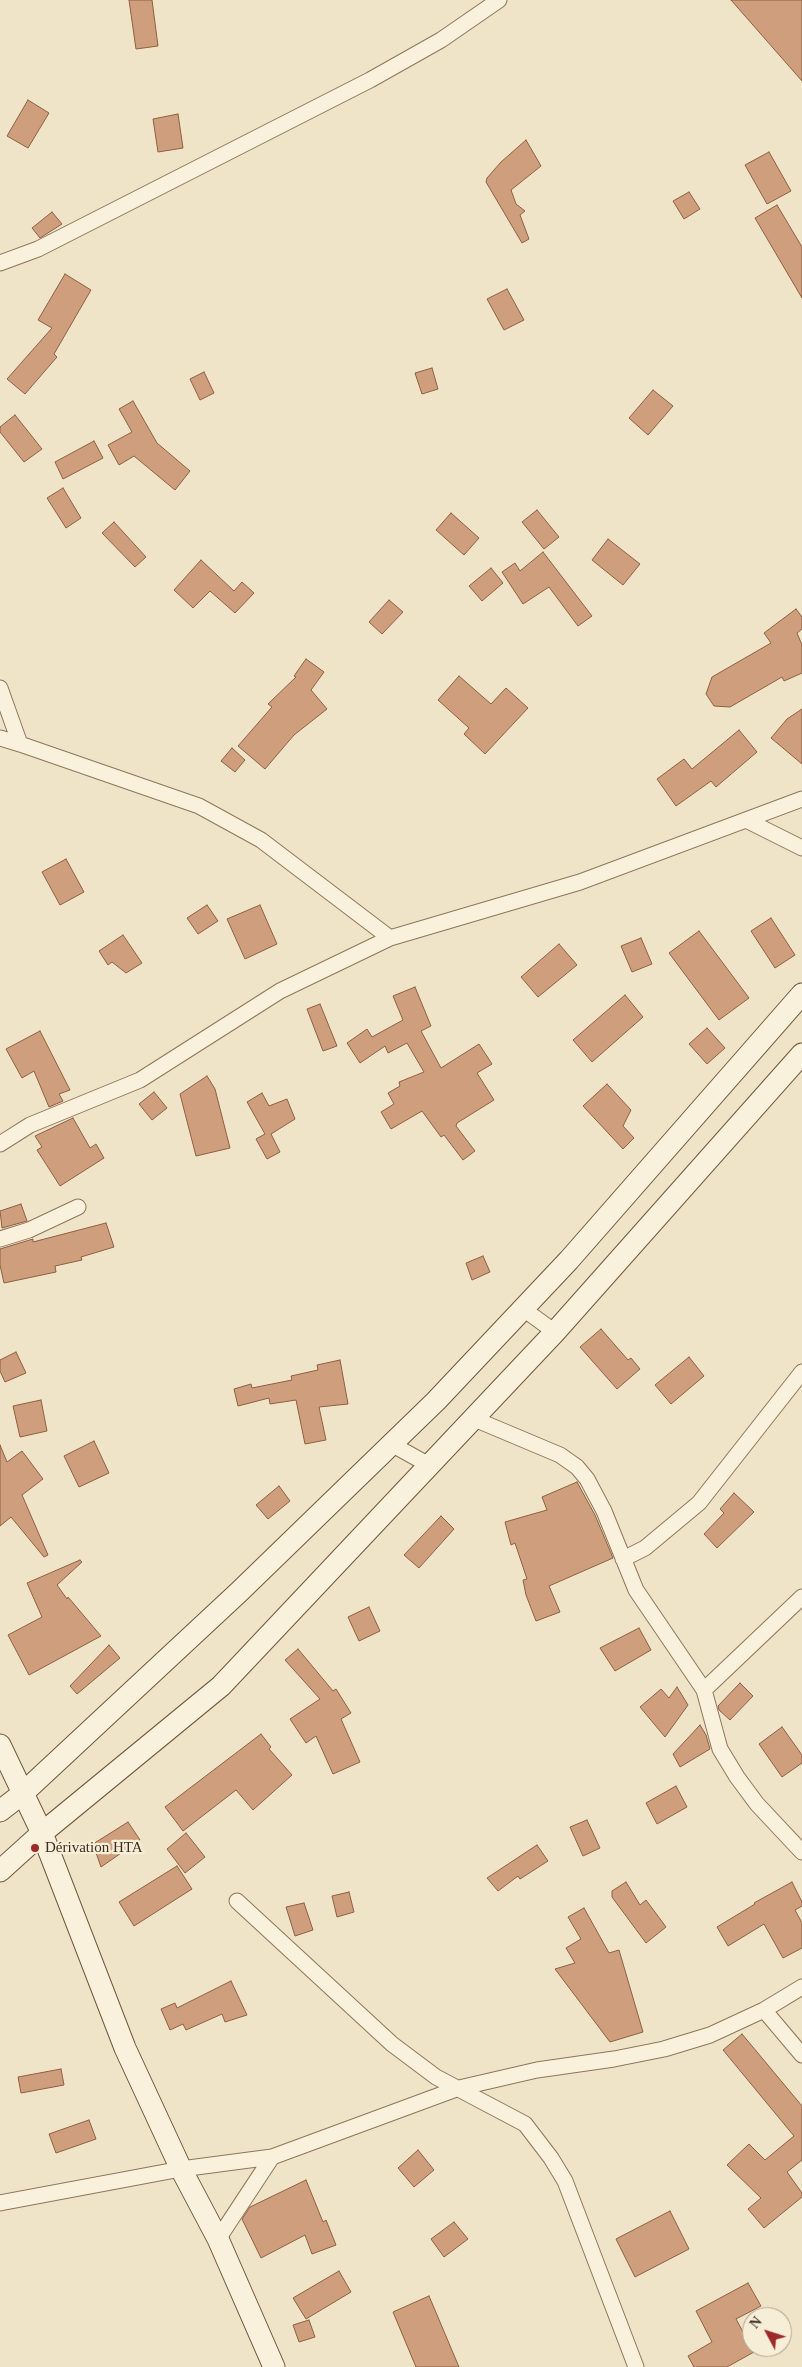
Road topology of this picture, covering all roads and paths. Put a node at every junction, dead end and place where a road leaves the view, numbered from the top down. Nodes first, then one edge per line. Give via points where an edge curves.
1 (499, 0) edge
2 (0, 263) edge
3 (0, 688) edge
4 (0, 738) edge
5 (20, 744) junction
6 (802, 799) edge
7 (746, 820) junction
8 (802, 848) edge
9 (390, 938) junction
10 (802, 994) edge
11 (802, 1054) edge
12 (0, 1144) edge
13 (78, 1207) dead end
14 (0, 1239) edge
15 (522, 1308) junction
16 (555, 1332) junction
17 (802, 1372) edge
18 (472, 1418) junction
19 (393, 1445) junction
20 (429, 1465) junction
21 (623, 1559) junction
22 (802, 1597) edge
23 (704, 1690) junction
24 (0, 1745) edge
25 (22, 1794) junction
26 (0, 1811) edge
27 (42, 1834) junction
28 (802, 1852) edge
29 (0, 1871) edge
30 (237, 1902) dead end
31 (802, 1987) edge
32 (764, 2010) junction
33 (802, 2055) edge
34 (458, 2088) junction
35 (272, 2157) junction
36 (181, 2169) junction
37 (0, 2203) edge
38 (218, 2239) junction
39 (274, 2367) edge
40 (636, 2367) edge

1 - 2 street via 441,40 370,80 38,249
3 - 5 street
4 - 5 street
5 - 9 street via 199,806 261,840
6 - 7 street
7 - 8 street
7 - 9 street via 580,882
9 - 12 street via 280,990 140,1080 30,1125
10 - 15 main road via 569,1260
11 - 16 main road
13 - 14 street via 29,1230
15 - 16 street
15 - 19 main road
16 - 18 main road
17 - 21 street via 699,1503 645,1548
18 - 20 main road
18 - 21 street via 560,1454 577,1467 604,1510
19 - 20 street
19 - 25 main road
20 - 27 main road via 221,1686
21 - 23 street via 636,1590
22 - 23 street
23 - 28 street via 720,1748 737,1777 757,1804
24 - 25 main road
25 - 26 main road
25 - 27 main road
27 - 29 main road
27 - 36 main road via 125,2048
30 - 34 street via 392,2044 436,2077
31 - 32 street
32 - 33 street
32 - 34 street via 710,2035 664,2049 537,2070
34 - 35 street
34 - 40 street via 524,2124 551,2158 565,2182
35 - 36 street
35 - 38 street
36 - 37 street
36 - 38 main road
38 - 39 main road

